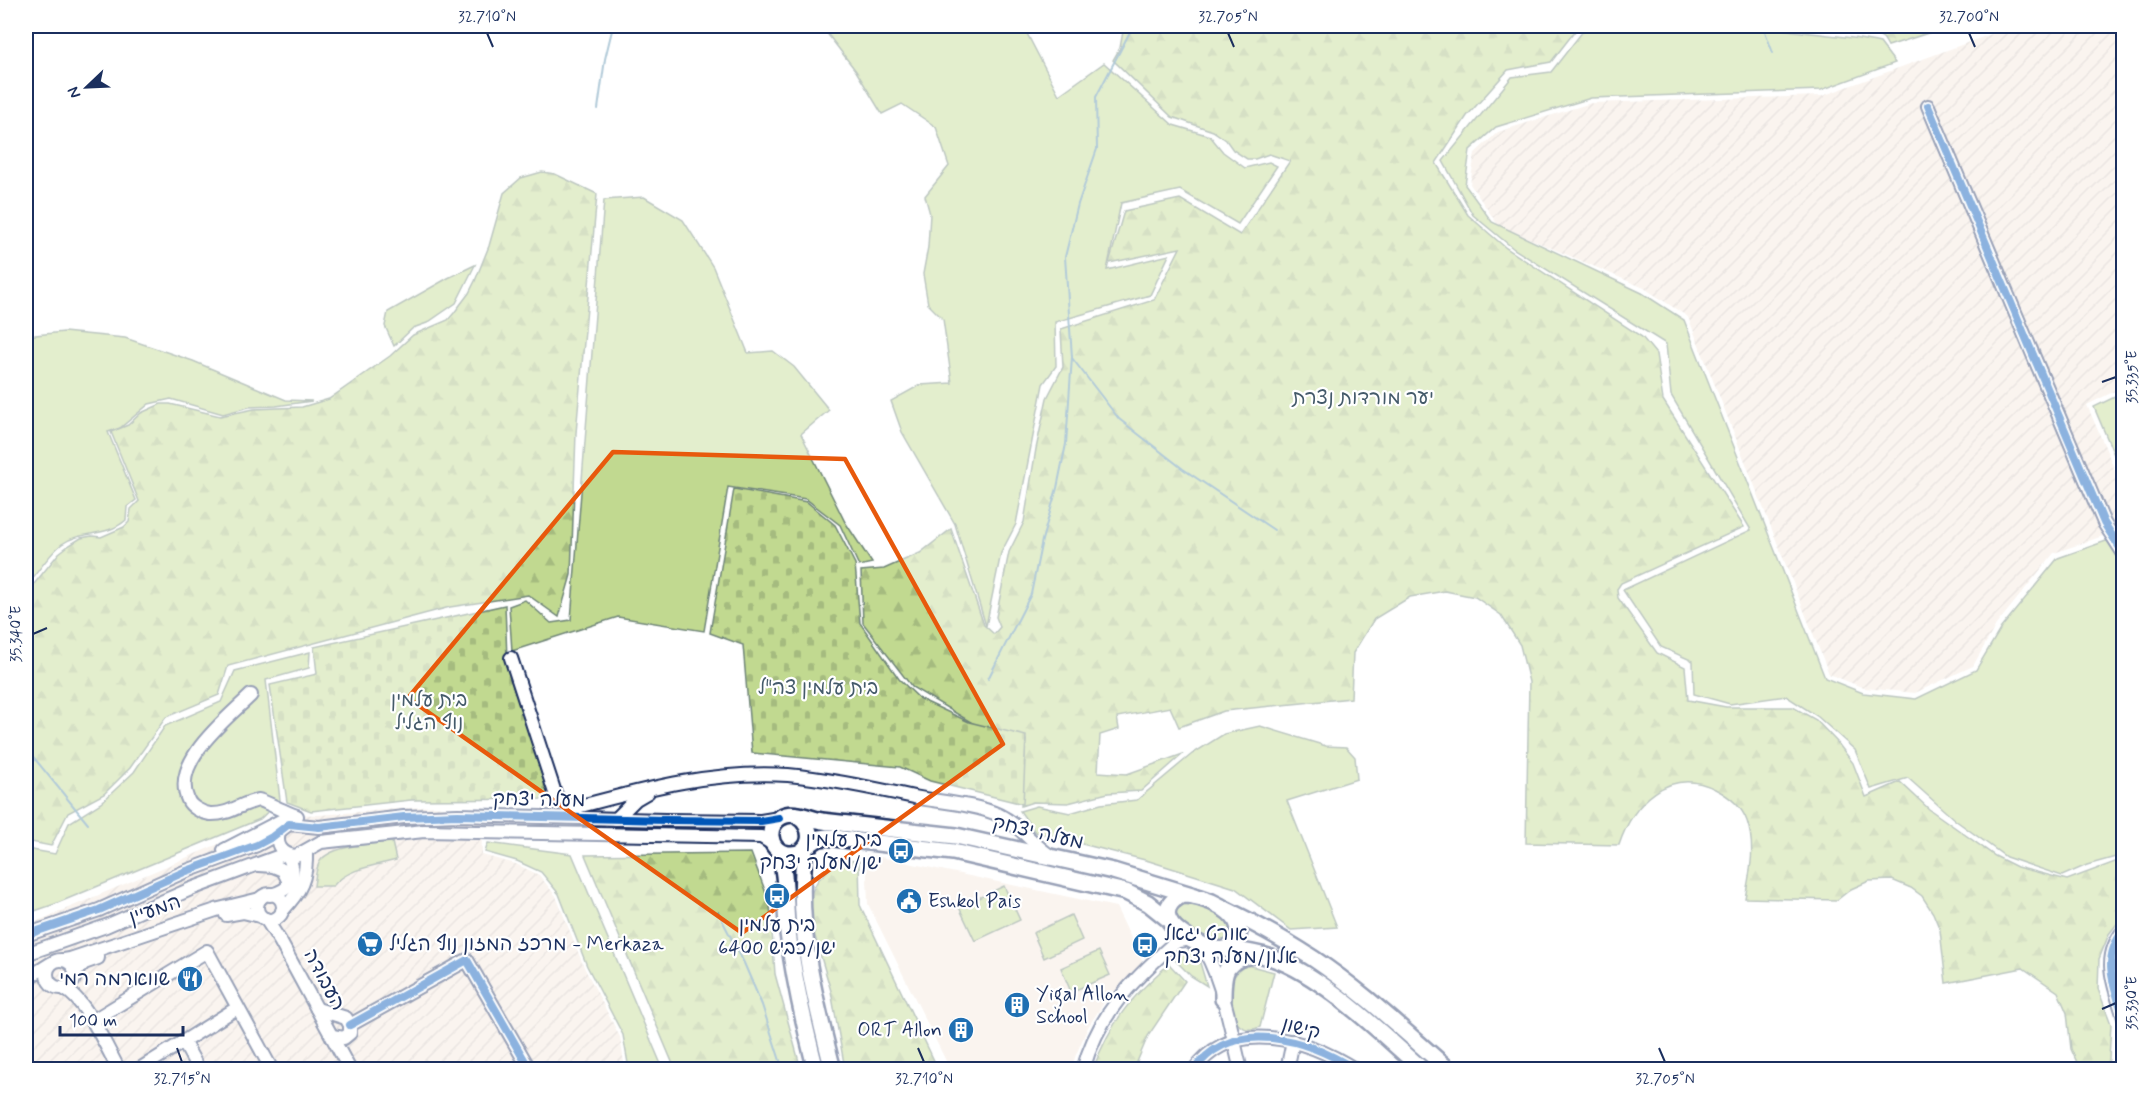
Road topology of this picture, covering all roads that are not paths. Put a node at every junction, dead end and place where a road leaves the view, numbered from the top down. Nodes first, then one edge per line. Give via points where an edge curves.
1 (1928, 106) dead end
2 (2124, 554) edge
3 (511, 658) dead end
4 (251, 695) dead end
5 (654, 788) junction
6 (267, 803) junction
7 (797, 816) junction
8 (779, 818) junction
9 (616, 819) junction
10 (298, 820) junction
11 (266, 830) junction
12 (280, 831) junction
13 (776, 847) junction
14 (806, 847) junction
15 (307, 850) junction
16 (286, 854) junction
17 (1053, 858) junction
18 (252, 866) junction
19 (288, 886) junction
20 (145, 890) junction
21 (265, 896) junction
22 (1195, 896) junction
23 (1225, 909) junction
24 (281, 913) junction
25 (263, 918) junction
26 (1169, 921) junction
27 (2124, 930) edge
28 (26, 935) edge
29 (280, 941) junction
30 (1196, 941) junction
31 (2124, 941) edge
32 (1224, 949) junction
33 (26, 954) edge
34 (1162, 954) junction
35 (1258, 954) junction
36 (64, 960) junction
37 (50, 964) junction
38 (75, 976) junction
39 (26, 981) edge
40 (58, 987) junction
41 (2116, 990) junction
42 (1221, 993) junction
43 (82, 1004) junction
44 (237, 1008) junction
45 (317, 1009) junction
46 (2124, 1018) edge
47 (92, 1021) junction
48 (350, 1025) junction
49 (332, 1036) junction
50 (183, 1041) junction
51 (1234, 1041) junction
52 (1293, 1041) junction
53 (119, 1070) edge
54 (138, 1070) edge
55 (199, 1070) edge
56 (272, 1070) edge
57 (350, 1070) edge
58 (530, 1070) edge
59 (816, 1070) edge
60 (832, 1070) edge
61 (1083, 1070) edge
62 (1194, 1070) edge
63 (1242, 1070) edge
64 (1287, 1070) edge
65 (1356, 1070) edge
66 (1424, 1070) edge
67 (1449, 1070) edge

1 - 2 street via 2104,523
3 - 5 street via 560,804 580,806
4 - 6 street via 198,748 184,790 189,802 207,814 232,811 258,800
5 - 9 street
5 - 17 street via 724,777 787,775 897,793 999,815
6 - 10 street
6 - 11 street via 273,818
7 - 8 main road
7 - 14 main road via 809,828
7 - 17 main road, מעלה יצחק via 945,835
8 - 9 street, מעלה יצחק
8 - 13 main road via 772,828 771,839
9 - 10 street, מעלה יצחק via 473,815 404,817 319,827
10 - 11 street via 280,820
10 - 12 street
10 - 15 street via 310,837
11 - 20 street
12 - 16 street via 278,844
12 - 20 street via 257,845
13 - 14 main road via 783,853 794,854
13 - 15 street, מעלה יצחק via 761,837 458,830 321,842
13 - 59 main road via 783,866 792,968
14 - 26 main road, מעלה יצחק via 827,837 953,852 1126,892 1148,903
14 - 60 main road via 801,882 802,919 808,965
15 - 16 street via 296,856
15 - 24 street via 303,882
16 - 18 street
16 - 19 street via 293,873
17 - 22 main road, מעלה יצחק
18 - 19 street via 278,867
18 - 33 street
19 - 21 street, המעיין
20 - 28 street
21 - 24 street via 279,899
21 - 25 street via 257,906
21 - 36 street, המעיין
22 - 23 main road, מעלה יצחק
22 - 26 main road via 1182,895 1173,901 1167,910
23 - 32 main road via 1234,916 1239,932 1236,941
23 - 67 main road via 1315,960
24 - 25 street via 274,919
24 - 29 street, העבודה
25 - 29 street, העבודה
25 - 38 street, המעיין via 243,912 221,916 90,960 80,966
26 - 30 main road, מעלה יצחק
26 - 34 street via 1171,940
27 - 41 street via 2114,943 2110,960
29 - 45 street, העבודה
30 - 32 main road, מעלה יצחק
30 - 34 street via 1179,941
30 - 42 street via 1206,951
31 - 41 street via 2114,967
32 - 35 main road
32 - 42 street via 1218,962
34 - 61 street via 1106,1015
35 - 42 main road via 1230,964
35 - 66 main road via 1309,976
36 - 37 street
36 - 38 street via 70,963
37 - 39 street
37 - 40 street via 48,978
38 - 40 street via 68,986
38 - 43 street
39 - 40 street
40 - 43 street via 70,991
41 - 46 street
42 - 51 street
43 - 47 street
44 - 47 street via 207,951
44 - 50 street
44 - 56 street
45 - 48 street via 346,1018
45 - 49 street, העבודה
47 - 53 street
48 - 49 street via 350,1033 344,1038
48 - 58 street via 466,960
49 - 57 street, העבודה
50 - 54 street
50 - 55 street
51 - 52 street, קישון via 1272,1037
51 - 62 street via 1215,1048
51 - 63 street
52 - 64 street
52 - 65 street, קישון via 1335,1057

